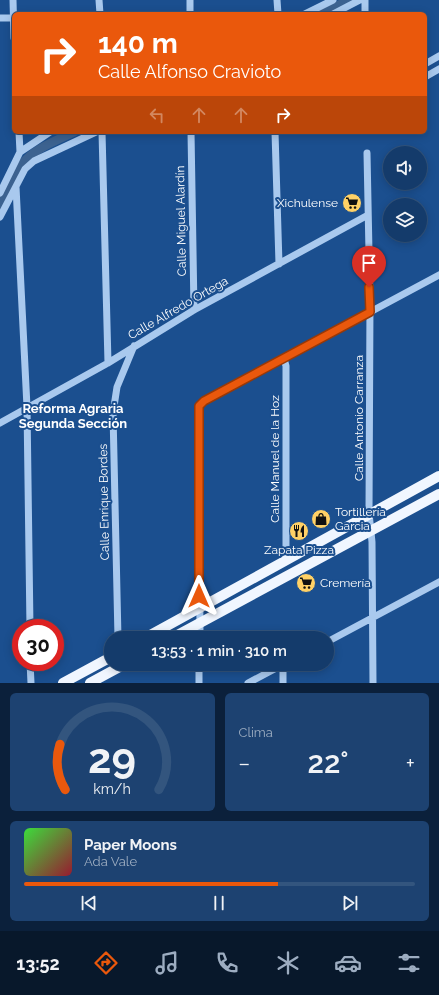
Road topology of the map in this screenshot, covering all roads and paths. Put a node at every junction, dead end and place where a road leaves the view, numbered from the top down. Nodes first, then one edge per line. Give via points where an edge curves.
1 (13, 0) edge
2 (100, 0) edge
3 (190, 0) edge
4 (278, 0) edge
5 (333, 0) edge
6 (360, 0) edge
7 (365, 0) edge
8 (13, 12) edge
9 (100, 12) edge
10 (190, 12) edge
11 (278, 12) edge
12 (309, 12) edge
13 (337, 12) edge
14 (366, 12) edge
15 (0, 18) edge
16 (12, 18) edge
17 (439, 56) edge
18 (427, 63) edge
19 (439, 69) edge
20 (427, 76) edge
21 (19, 134) edge
22 (47, 134) edge
23 (92, 134) edge
24 (102, 134) edge
25 (191, 134) edge
26 (275, 134) edge
27 (20, 152) junction
28 (367, 153) dead end
29 (16, 187) junction
30 (0, 193) edge
31 (368, 215) junction
32 (0, 217) edge
33 (279, 264) junction
34 (439, 275) edge
35 (194, 310) junction
36 (370, 312) junction
37 (134, 346) junction
38 (284, 359) junction
39 (108, 363) junction
40 (27, 407) junction
41 (0, 423) edge
42 (439, 476) edge
43 (439, 494) edge
44 (369, 514) junction
45 (371, 530) junction
46 (286, 560) junction
47 (439, 582) edge
48 (200, 607) junction
49 (373, 618) junction
50 (30, 619) edge
51 (200, 623) junction
52 (118, 631) edge
53 (157, 631) edge
54 (185, 631) edge
55 (200, 631) edge
56 (334, 638) edge
57 (104, 661) edge
58 (30, 671) edge
59 (111, 671) edge
60 (199, 671) edge
61 (270, 671) edge
62 (283, 671) edge
63 (31, 683) edge
64 (63, 683) edge
65 (90, 683) edge
66 (199, 683) edge
67 (248, 683) edge
68 (283, 683) edge
69 (373, 683) edge

1 - 8 street
2 - 9 street
3 - 10 street
4 - 11 street
5 - 12 street
6 - 13 street
7 - 14 street
15 - 16 street
17 - 18 street
19 - 20 street
21 - 27 street
22 - 27 street
23 - 29 street via 34,161 25,169
24 - 39 street
25 - 35 street, Calle Miguel Alardín
26 - 33 street
27 - 30 street
28 - 31 street, Calle Antonio Carranza
29 - 32 street
29 - 40 street
31 - 33 street, Calle Alfredo Ortega
31 - 36 street, Calle Antonio Carranza
33 - 35 street, Calle Alfredo Ortega
34 - 36 street
35 - 37 street, Calle Alfredo Ortega
36 - 38 street
36 - 44 street, Calle Antonio Carranza
37 - 39 street, Calle Alfredo Ortega
37 - 52 street, Calle Enrique Bordes via 117,387 113,413
38 - 46 street, Calle Manuel de la Hoz
38 - 48 street via 199,406
39 - 40 street, Calle Alfredo Ortega
40 - 41 street, Calle Alfredo Ortega
40 - 50 street
42 - 44 main road
43 - 45 main road
44 - 45 street, Calle Antonio Carranza
44 - 46 main road
45 - 49 street, Calle Antonio Carranza
45 - 51 main road
46 - 48 main road
47 - 49 street
48 - 51 street
48 - 53 main road
49 - 56 street
49 - 69 street, Calle Antonio Carranza
51 - 54 main road
51 - 55 street
57 - 64 main road
58 - 63 street
59 - 65 main road
60 - 66 street
61 - 67 street
62 - 68 street

